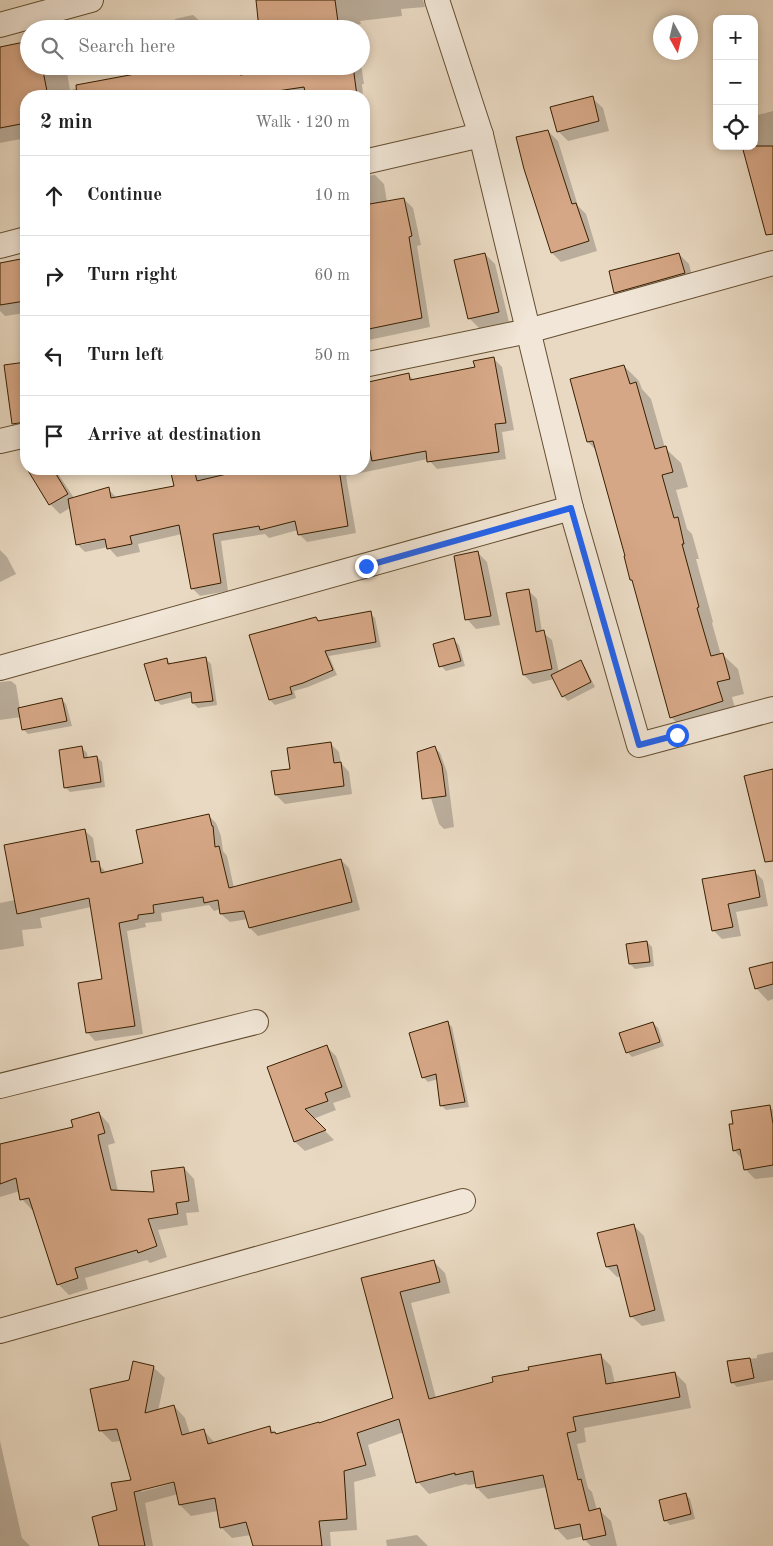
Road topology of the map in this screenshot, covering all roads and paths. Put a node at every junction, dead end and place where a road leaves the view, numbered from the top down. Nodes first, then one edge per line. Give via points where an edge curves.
1 (90, 0) edge
2 (437, 0) edge
3 (0, 25) edge
4 (481, 134) junction
5 (370, 161) edge
6 (20, 241) edge
7 (0, 246) edge
8 (773, 263) edge
9 (528, 331) junction
10 (370, 364) edge
11 (20, 436) edge
12 (0, 441) edge
13 (571, 508) junction
14 (0, 668) edge
15 (773, 709) edge
16 (256, 1022) dead end
17 (0, 1086) edge
18 (463, 1201) dead end
19 (0, 1331) edge

1 - 3 street
2 - 4 street
4 - 5 street
4 - 9 street
6 - 7 street
8 - 9 street
9 - 10 street
9 - 13 street
11 - 12 street
13 - 14 street
13 - 15 street via 639,745
16 - 17 street
18 - 19 street

